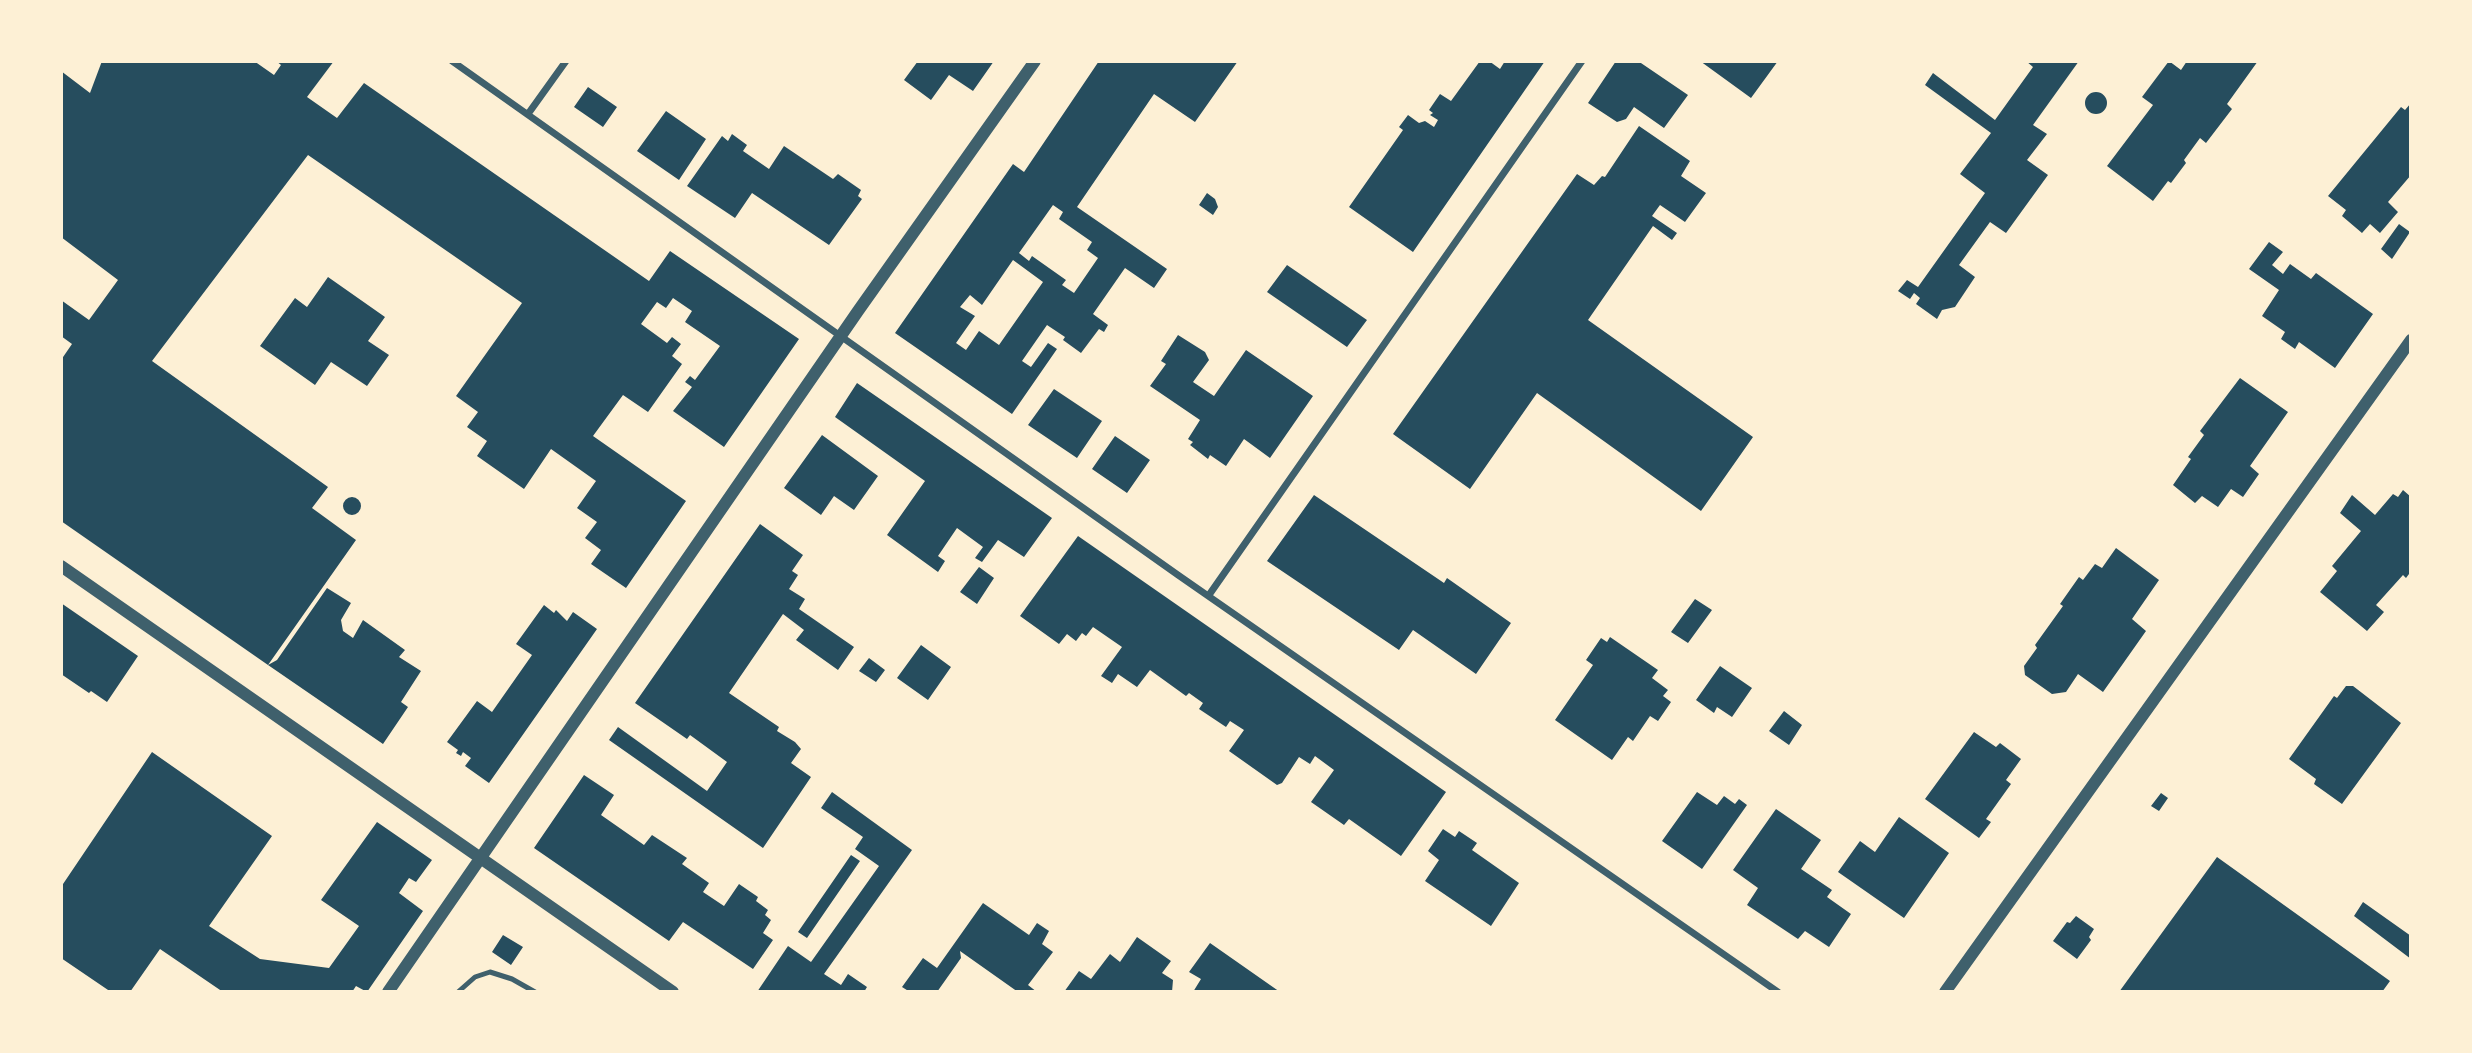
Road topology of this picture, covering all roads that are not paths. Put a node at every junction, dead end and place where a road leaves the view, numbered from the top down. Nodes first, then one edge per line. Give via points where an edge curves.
1 (452, 61) edge
2 (566, 61) edge
3 (1035, 61) edge
4 (1581, 61) edge
5 (528, 114) junction
6 (841, 336) junction
7 (2411, 340) edge
8 (61, 566) edge
9 (1209, 595) junction
10 (481, 858) junction
11 (666, 990) edge
12 (388, 992) edge
13 (458, 992) edge
14 (535, 992) edge
15 (1778, 992) edge
16 (1945, 992) edge

1 - 5 street
2 - 5 street
3 - 6 street
4 - 9 street
5 - 6 street
6 - 9 street
6 - 10 street
7 - 16 street
8 - 10 street
9 - 15 street
10 - 11 street
10 - 12 street
13 - 14 lane via 475,977 490,972

